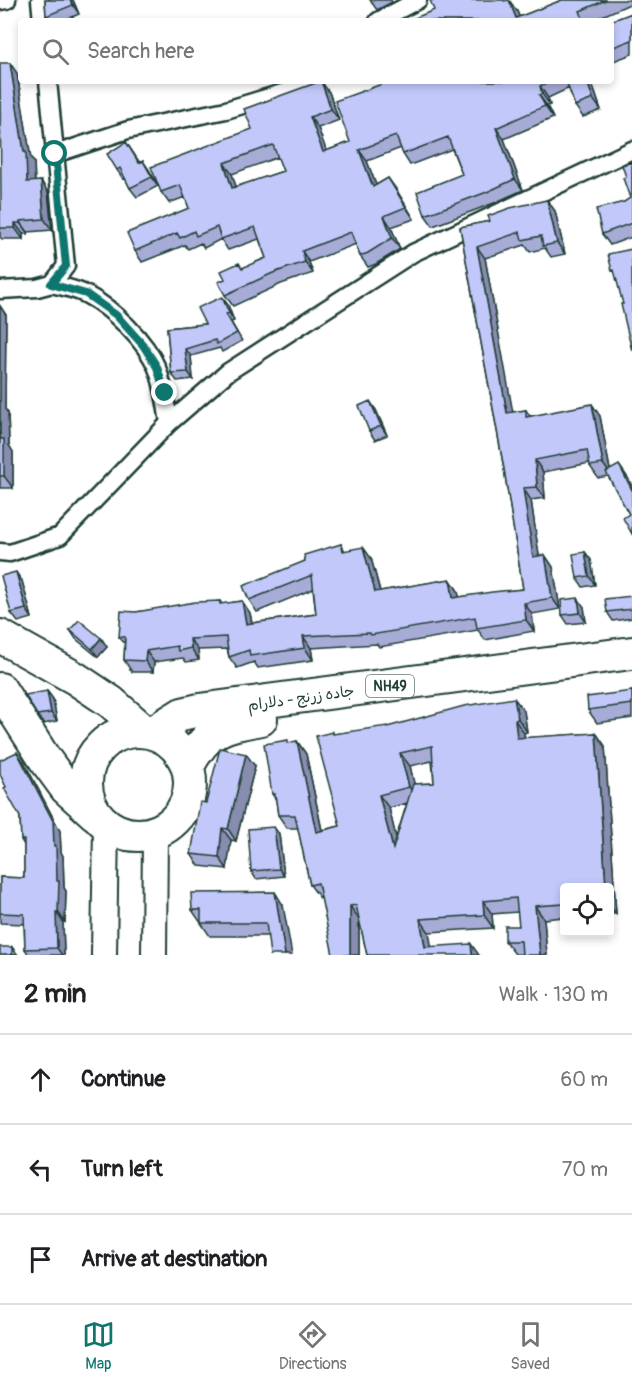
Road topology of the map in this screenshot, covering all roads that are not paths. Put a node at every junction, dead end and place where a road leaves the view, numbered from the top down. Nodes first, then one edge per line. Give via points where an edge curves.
1 (7, 0) edge
2 (40, 0) edge
3 (418, 0) edge
4 (0, 1) edge
5 (42, 18) edge
6 (384, 18) edge
7 (48, 84) edge
8 (302, 84) edge
9 (632, 150) edge
10 (55, 154) junction
11 (51, 284) junction
12 (0, 290) edge
13 (169, 423) junction
14 (0, 552) edge
15 (0, 636) edge
16 (632, 652) edge
17 (632, 673) edge
18 (3, 699) edge
19 (148, 731) junction
20 (188, 766) junction
21 (102, 821) junction
22 (155, 832) junction
23 (104, 955) edge
24 (154, 955) edge

1 - 4 street
2 - 5 street
3 - 6 street
7 - 10 street
8 - 10 street via 226,110 128,130
9 - 13 street via 413,253 228,372
10 - 11 street via 66,266
11 - 12 street
11 - 13 street via 86,294 116,315 143,345 157,367
13 - 14 street via 60,536 10,554
15 - 19 highway via 75,678
16 - 19 highway, جاده زرنج - دلارام / NH49 via 199,710
17 - 20 highway, جاده زرنج - دلارام / NH49 via 230,725 197,748
18 - 21 highway via 66,788
19 - 20 highway via 168,739
19 - 21 highway, NH49 via 114,736 92,757 85,787 89,802
20 - 22 highway via 188,798 181,812
21 - 22 highway via 123,833
21 - 23 main road
22 - 24 main road

